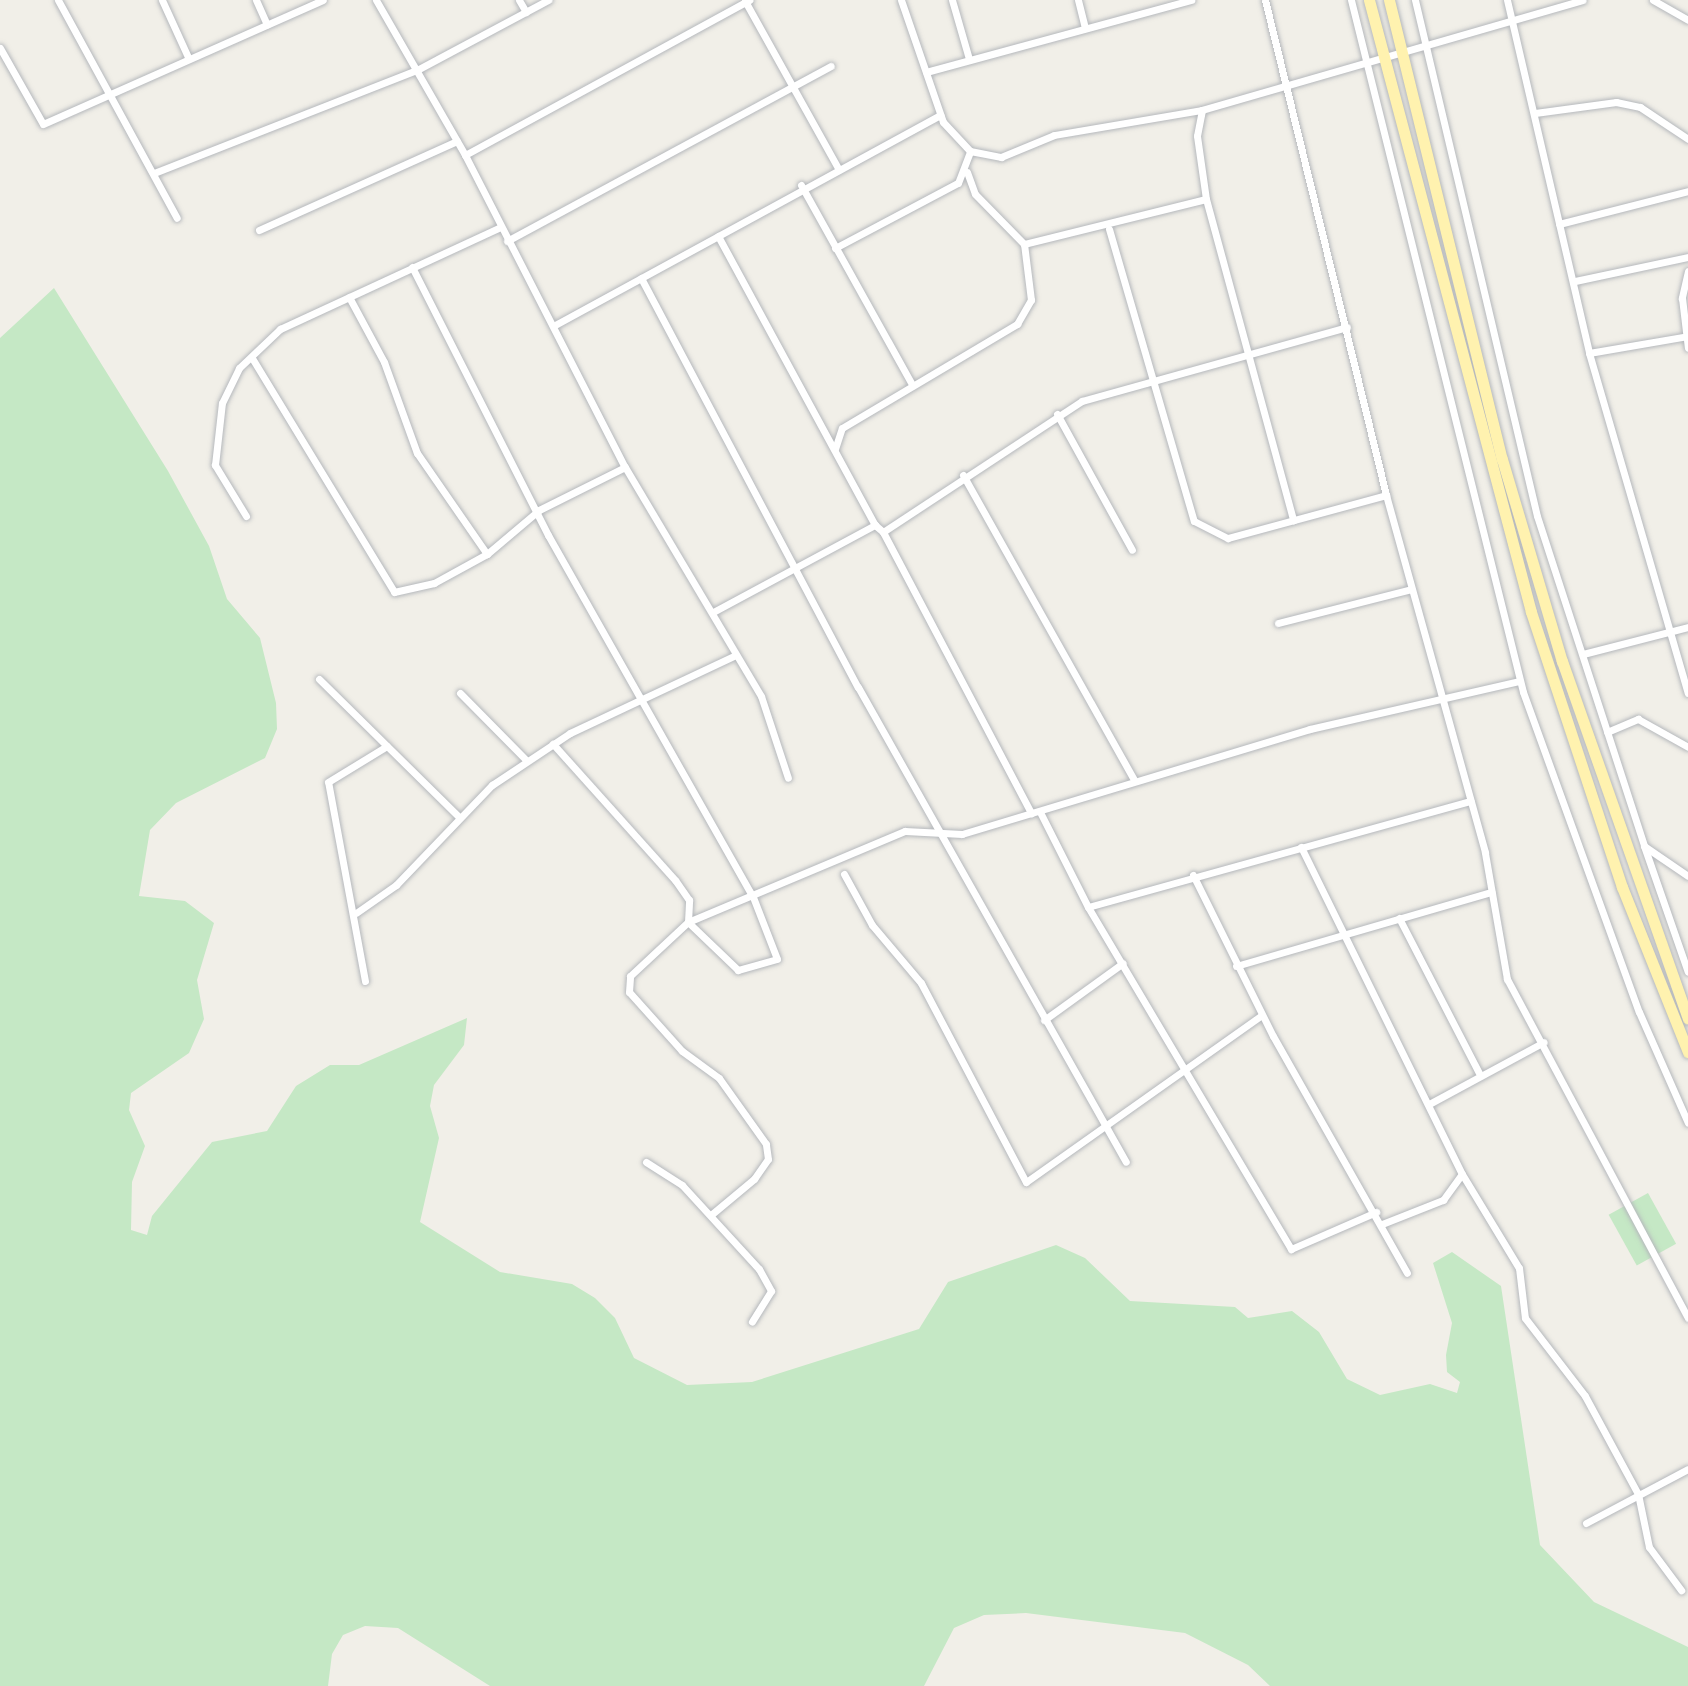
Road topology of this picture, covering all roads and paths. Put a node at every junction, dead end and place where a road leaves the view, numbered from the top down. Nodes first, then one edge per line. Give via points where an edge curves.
1 (58, 0) edge
2 (162, 0) edge
3 (256, 0) edge
4 (323, 0) edge
5 (376, 0) edge
6 (519, 0) edge
7 (548, 0) edge
8 (901, 0) edge
9 (952, 0) edge
10 (1078, 0) edge
11 (1191, 0) edge
12 (1265, 0) edge
13 (1351, 0) edge
14 (1369, 0) edge
15 (1389, 0) edge
16 (1415, 0) edge
17 (1507, 0) edge
18 (1582, 0) edge
19 (1653, 0) edge
20 (746, 1) edge
21 (526, 12) junction
22 (1512, 20) junction
23 (1688, 20) edge
24 (267, 25) junction
25 (1085, 28) junction
26 (1427, 44) junction
27 (0, 48) edge
28 (1403, 51) junction
29 (188, 57) junction
30 (969, 59) junction
31 (1383, 59) junction
32 (1367, 64) junction
33 (831, 66) dead end
34 (417, 70) junction
35 (926, 72) junction
36 (792, 85) junction
37 (1286, 85) junction
38 (108, 92) junction
39 (1202, 110) junction
40 (1535, 113) junction
41 (940, 115) junction
42 (1688, 139) edge
43 (457, 141) junction
44 (970, 151) junction
45 (465, 155) junction
46 (839, 170) junction
47 (967, 172) junction
48 (154, 173) junction
49 (801, 185) junction
50 (1688, 191) edge
51 (1206, 199) junction
52 (177, 218) dead end
53 (1559, 224) junction
54 (499, 228) junction
55 (1109, 229) junction
56 (259, 230) dead end
57 (718, 236) junction
58 (507, 241) junction
59 (1024, 244) junction
60 (835, 248) junction
61 (1688, 257) edge
62 (412, 267) junction
63 (1688, 271) edge
64 (641, 278) junction
65 (1575, 281) junction
66 (349, 297) junction
67 (555, 325) junction
68 (1347, 327) junction
69 (1686, 337) edge
70 (1688, 348) edge
71 (1248, 353) junction
72 (1589, 353) junction
73 (252, 358) junction
74 (1152, 380) junction
75 (911, 383) junction
76 (1057, 414) junction
77 (835, 449) junction
78 (625, 467) junction
79 (963, 475) junction
80 (1386, 495) junction
81 (539, 510) junction
82 (246, 516) dead end
83 (1293, 520) junction
84 (875, 525) junction
85 (883, 532) junction
86 (1132, 550) dead end
87 (487, 554) junction
88 (796, 568) junction
89 (1411, 589) junction
90 (1564, 596) junction
91 (1544, 602) junction
92 (715, 611) junction
93 (1278, 623) dead end
94 (1688, 627) edge
95 (1670, 632) junction
96 (1583, 654) junction
97 (736, 655) junction
98 (319, 679) dead end
99 (1519, 681) junction
100 (460, 693) dead end
101 (1688, 693) edge
102 (1445, 694) junction
103 (641, 704) junction
104 (1607, 732) junction
105 (553, 744) junction
106 (387, 746) junction
107 (1688, 747) edge
108 (527, 761) junction
109 (788, 778) dead end
110 (1134, 780) junction
111 (1471, 801) junction
112 (1036, 812) junction
113 (459, 817) junction
114 (946, 836) junction
115 (1644, 846) junction
116 (1301, 847) junction
117 (844, 874) dead end
118 (1193, 875) junction
119 (1688, 876) edge
120 (1491, 892) junction
121 (753, 897) junction
122 (1088, 907) junction
123 (356, 913) junction
124 (1399, 918) junction
125 (688, 922) junction
126 (1343, 935) junction
127 (1123, 963) junction
128 (1236, 966) junction
129 (1688, 972) edge
130 (365, 981) dead end
131 (1262, 1015) junction
132 (1688, 1018) edge
133 (1044, 1020) junction
134 (1544, 1042) junction
135 (1688, 1052) edge
136 (1185, 1072) junction
137 (1479, 1073) junction
138 (1431, 1103) junction
139 (1688, 1123) edge
140 (1107, 1131) junction
141 (646, 1162) dead end
142 (1126, 1162) dead end
143 (1462, 1174) junction
144 (1376, 1212) junction
145 (712, 1214) junction
146 (1382, 1224) junction
147 (1407, 1273) dead end
148 (1688, 1318) edge
149 (752, 1322) dead end
150 (1688, 1469) edge
151 (1638, 1494) junction
152 (1586, 1523) dead end
153 (1681, 1590) dead end

1 - 38 street
2 - 29 street
3 - 24 street
4 - 24 street
5 - 34 street
6 - 21 street
7 - 21 street
8 - 35 street
9 - 30 street
10 - 25 street
11 - 25 street
12 - 37 street
13 - 32 street
14 - 31 main road
15 - 28 main road
16 - 26 street
17 - 22 street
18 - 22 street
19 - 23 street
20 - 36 street
20 - 45 street
21 - 34 street
22 - 26 street
22 - 40 street
24 - 29 street
25 - 30 street
26 - 28 street
26 - 90 street via 1531,493
27 - 38 street via 43,124
28 - 31 street
28 - 91 main road
29 - 38 street
30 - 35 street
31 - 32 street
31 - 135 main road via 1531,612 1622,887
32 - 37 street
32 - 99 street
33 - 36 street
34 - 43 street
34 - 48 street
35 - 41 street
36 - 46 street
36 - 58 street
37 - 39 street
37 - 68 street
38 - 48 street
39 - 44 street via 1054,135 1007,157
39 - 51 street via 1197,136
40 - 42 street via 1616,102 1640,107
40 - 53 street
41 - 44 street
41 - 46 street
43 - 45 street
43 - 56 street
44 - 47 street
45 - 54 street
46 - 49 street
47 - 59 street via 975,194
47 - 60 street
48 - 52 street
49 - 57 street
49 - 60 street
50 - 53 street
51 - 55 street
51 - 71 street
53 - 65 street
54 - 58 street
54 - 62 street
55 - 59 street
55 - 74 street
57 - 64 street
57 - 77 street
58 - 67 street
59 - 75 street via 1031,300 1017,324
60 - 75 street
61 - 65 street
62 - 66 street
62 - 81 street
63 - 69 street
64 - 67 street
64 - 88 street
65 - 72 street
66 - 73 street via 280,329
66 - 87 street via 384,362 417,453
67 - 78 street
68 - 71 street
68 - 80 street
69 - 70 street
69 - 72 street
71 - 74 street
71 - 83 street
72 - 95 street
73 - 82 street via 222,403 214,448 219,477
73 - 87 street via 388,587 434,583
74 - 76 street
74 - 83 street via 1194,521 1228,538
75 - 77 street via 842,428
76 - 79 street
76 - 86 street
77 - 84 street
78 - 81 street
78 - 92 street via 699,595
79 - 85 street
79 - 110 street
80 - 83 street
80 - 89 street
81 - 87 street
81 - 103 street
84 - 85 street
84 - 88 street
85 - 112 street
88 - 92 street
88 - 114 street
89 - 93 street
89 - 102 street
90 - 91 street
90 - 96 street
91 - 132 main road
92 - 97 street
94 - 95 street
95 - 96 street
95 - 101 street
96 - 104 street
97 - 103 street
97 - 109 street via 761,696
98 - 106 street
99 - 102 street
99 - 139 street via 1639,1012
100 - 108 street
102 - 110 street
102 - 111 street
103 - 105 street
103 - 121 street
104 - 107 street via 1638,719
104 - 115 street
105 - 108 street
105 - 125 street via 675,880 689,900
106 - 113 street
106 - 123 street via 328,782
108 - 113 street
110 - 112 street
111 - 116 street
111 - 120 street
112 - 114 street
112 - 122 street
113 - 123 street via 396,885
114 - 121 street via 927,827 905,831
114 - 133 street
115 - 119 street
115 - 129 street
116 - 118 street
116 - 126 street
117 - 140 street via 872,925 921,983 1024,1181
118 - 122 street
118 - 128 street
120 - 124 street
120 - 134 street via 1507,979
121 - 125 street
121 - 125 street via 778,956 749,972 738,970
122 - 127 street
123 - 130 street
124 - 126 street
124 - 137 street
125 - 145 street via 630,976 629,992 682,1051 719,1078 766,1144 768,1159 754,1179
126 - 128 street
126 - 138 street
127 - 133 street
127 - 136 street
128 - 131 street
131 - 136 street
131 - 144 street
133 - 140 street
134 - 137 street
134 - 148 street
136 - 140 street
136 - 144 street via 1291,1249
137 - 138 street
138 - 143 street
140 - 142 street
141 - 145 street
143 - 146 street via 1443,1200
143 - 151 street via 1519,1268 1525,1318 1581,1390
144 - 146 street
145 - 149 street via 771,1289
146 - 147 street
150 - 151 street
151 - 152 street
151 - 153 street via 1649,1547

